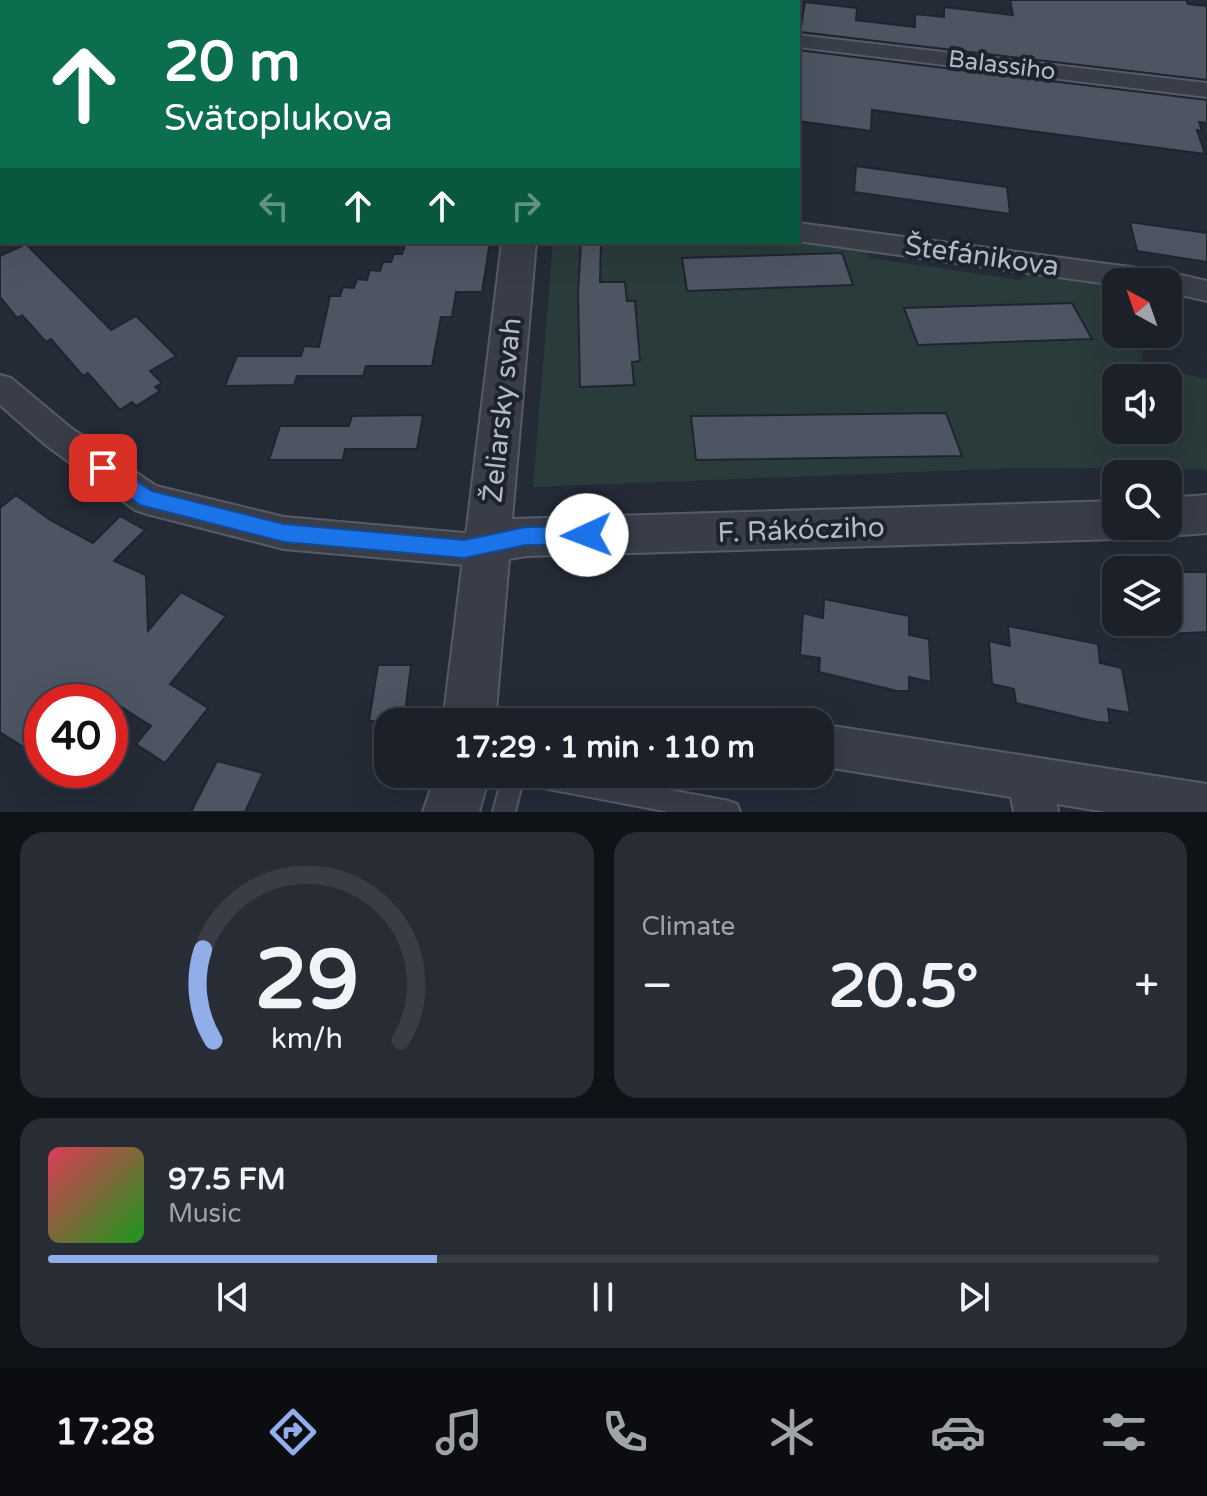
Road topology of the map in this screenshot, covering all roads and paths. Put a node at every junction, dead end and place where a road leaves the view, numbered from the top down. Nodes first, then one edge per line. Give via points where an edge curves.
1 (800, 41) edge
2 (1207, 90) edge
3 (800, 232) edge
4 (519, 244) edge
5 (1102, 273) edge
6 (1182, 285) edge
7 (1207, 291) edge
8 (0, 387) edge
9 (1207, 514) edge
10 (1182, 516) edge
11 (1102, 520) edge
12 (486, 544) junction
13 (470, 708) edge
14 (834, 748) edge
15 (459, 788) edge
16 (510, 788) edge
17 (600, 788) edge
18 (1033, 796) edge
19 (1207, 806) edge
20 (451, 812) edge
21 (504, 812) edge
22 (729, 812) edge

1 - 2 street, Balassiho
3 - 5 street, Štefánikova
4 - 12 street, Želiarsky svah
6 - 7 street, Štefánikova
8 - 12 street via 59,437 147,499 284,533 464,549
9 - 10 street
11 - 12 street, F. Rákócziho via 526,536
12 - 13 street, Želiarsky svah
14 - 18 street
15 - 20 street
16 - 21 lane
17 - 22 lane
18 - 19 street

